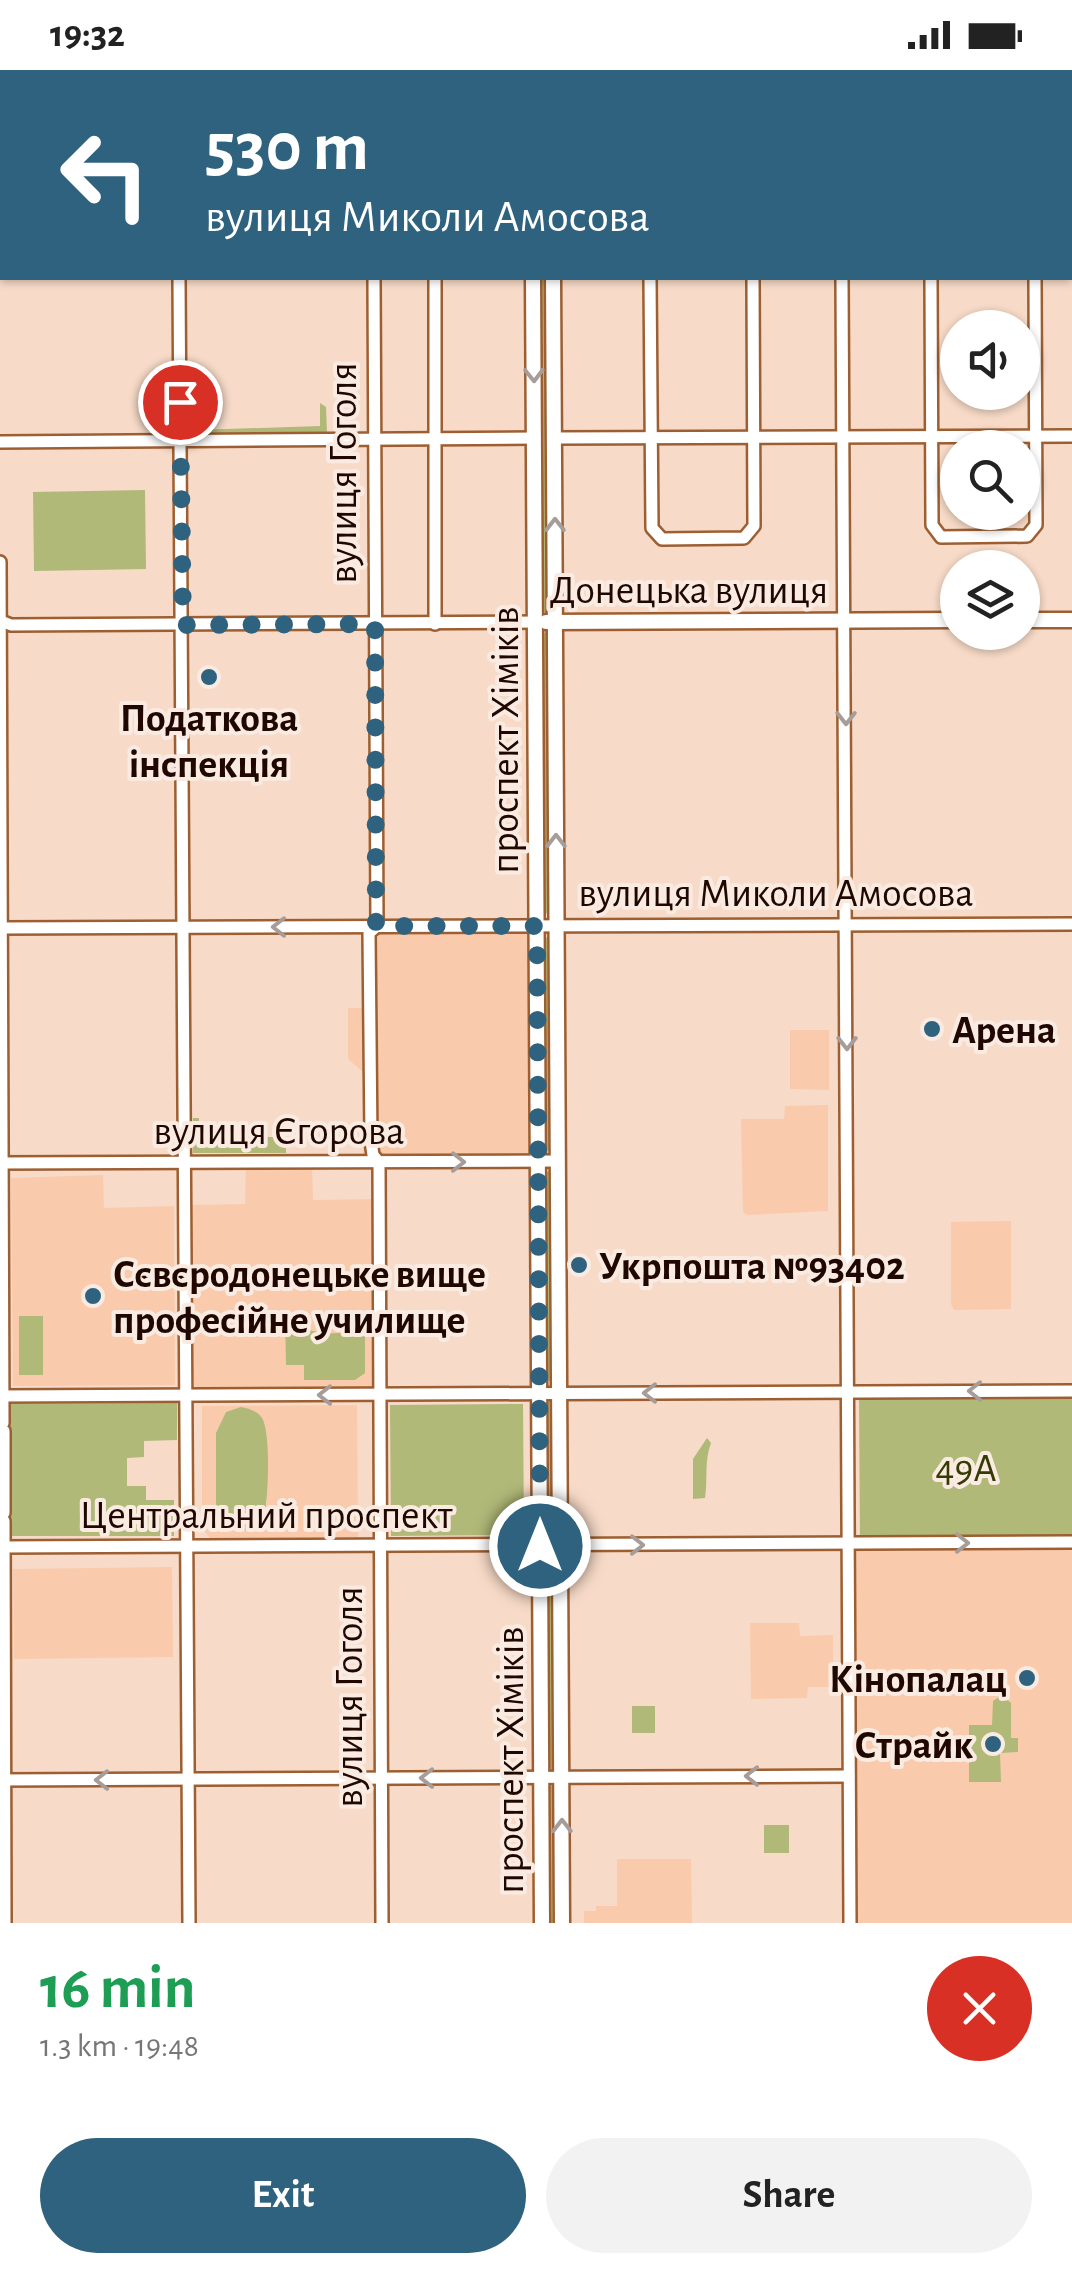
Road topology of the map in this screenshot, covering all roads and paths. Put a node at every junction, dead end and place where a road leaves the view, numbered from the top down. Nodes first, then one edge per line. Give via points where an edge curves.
1 (179, 280) edge
2 (374, 280) edge
3 (435, 280) edge
4 (533, 280) edge
5 (554, 280) edge
6 (650, 280) edge
7 (752, 280) edge
8 (842, 280) edge
9 (931, 280) edge
10 (1035, 280) edge
11 (1036, 430) edge
12 (1040, 436) edge
13 (1072, 436) edge
14 (535, 438) junction
15 (555, 438) junction
16 (652, 438) junction
17 (754, 438) junction
18 (842, 438) junction
19 (931, 438) junction
20 (940, 438) edge
21 (375, 439) junction
22 (435, 439) junction
23 (181, 440) junction
24 (0, 442) edge
25 (1032, 530) edge
26 (0, 562) edge
27 (940, 620) edge
28 (1040, 620) edge
29 (1072, 620) edge
30 (0, 621) edge
31 (846, 621) junction
32 (536, 622) junction
33 (555, 622) junction
34 (375, 624) junction
35 (435, 624) junction
36 (183, 625) junction
37 (846, 924) junction
38 (1072, 924) edge
39 (376, 926) junction
40 (537, 926) junction
41 (556, 926) junction
42 (184, 927) junction
43 (0, 928) edge
44 (538, 1161) junction
45 (558, 1161) junction
46 (379, 1162) junction
47 (1, 1163) edge
48 (185, 1163) junction
49 (1072, 1391) edge
50 (848, 1392) junction
51 (539, 1394) junction
52 (559, 1394) junction
53 (380, 1395) junction
54 (2, 1396) edge
55 (186, 1396) junction
56 (1072, 1542) edge
57 (848, 1543) junction
58 (187, 1546) junction
59 (380, 1546) junction
60 (540, 1546) junction
61 (560, 1546) junction
62 (2, 1547) edge
63 (849, 1776) junction
64 (561, 1777) junction
65 (381, 1778) junction
66 (542, 1778) junction
67 (188, 1779) junction
68 (2, 1780) edge
69 (5, 1923) edge
70 (189, 1923) edge
71 (382, 1923) edge
72 (542, 1923) edge
73 (562, 1923) edge
74 (850, 1923) edge

1 - 23 street
2 - 21 street, вулиця Гоголя
3 - 22 street
4 -> 14 main road, проспект Хіміків
5 - 15 main road, проспект Хіміків
6 - 16 street
7 - 17 street
8 - 18 street
9 - 19 street
10 - 11 street
12 - 13 street
14 - 22 street
14 - 32 main road, проспект Хіміків
15 - 16 street
33 -> 15 main road, проспект Хіміків
16 - 17 street
16 - 17 street via 652,528 662,539 744,538 754,526
17 - 18 street
18 - 19 street
18 - 31 street
19 - 20 street
19 - 25 street via 932,526 941,536 1027,536
21 - 22 street
21 - 23 street
21 - 34 street, вулиця Гоголя
22 - 35 street
23 - 24 street
23 - 36 street
26 - 30 street
27 - 31 main road, Донецька вулиця
28 - 29 main road
30 - 36 street, Донецька вулиця
30 - 43 street
31 - 33 main road, Донецька вулиця
31 -> 37 street
32 - 33 main road, Донецька вулиця
32 - 35 street, Донецька вулиця
32 - 40 main road, проспект Хіміків
41 -> 33 main road, проспект Хіміків
34 - 35 street, Донецька вулиця
34 - 36 street, Донецька вулиця
34 - 39 street, вулиця Гоголя
36 - 42 street
37 - 38 street, вулиця Миколи Амосова
37 - 41 street, вулиця Миколи Амосова
37 -> 50 street
39 - 40 street, вулиця Миколи Амосова
39 -> 42 street, вулиця Миколи Амосова
39 - 46 street, вулиця Гоголя via 369,933 370,1070 371,1141
40 - 41 street, вулиця Миколи Амосова
40 - 44 main road, проспект Хіміків
41 - 45 main road, проспект Хіміків
42 - 43 street, вулиця Миколи Амосова
42 - 48 street
43 - 47 street
44 - 45 street, вулиця Єгорова
46 -> 44 street, вулиця Єгорова
44 - 51 main road, проспект Хіміків
45 - 52 main road, проспект Хіміків
46 - 48 street, вулиця Єгорова
46 - 53 street, вулиця Гоголя
47 - 48 street, вулиця Єгорова
47 - 54 street
48 - 55 street
49 -> 50 street
50 -> 52 street
50 - 57 street
51 - 52 street
51 - 53 street
51 - 60 main road, проспект Хіміків
52 - 61 main road, проспект Хіміків
53 -> 55 street
53 - 59 street, вулиця Гоголя
54 - 55 street
54 - 62 street
55 - 58 street
57 -> 56 street, Центральний проспект
61 -> 57 street, Центральний проспект
57 - 63 street
58 - 59 street, Центральний проспект
58 - 62 street, Центральний проспект
58 - 67 street
59 - 60 street, Центральний проспект
59 - 65 street, вулиця Гоголя
60 - 61 street, Центральний проспект
60 - 66 main road, проспект Хіміків
61 - 64 main road, проспект Хіміків
62 - 68 street
63 -> 64 street
63 - 74 street
64 - 66 street
73 -> 64 main road, проспект Хіміків
66 -> 65 street
65 - 67 street
65 - 71 street, вулиця Гоголя
66 - 72 main road, проспект Хіміків
67 -> 68 street
67 - 70 street
68 - 69 street

